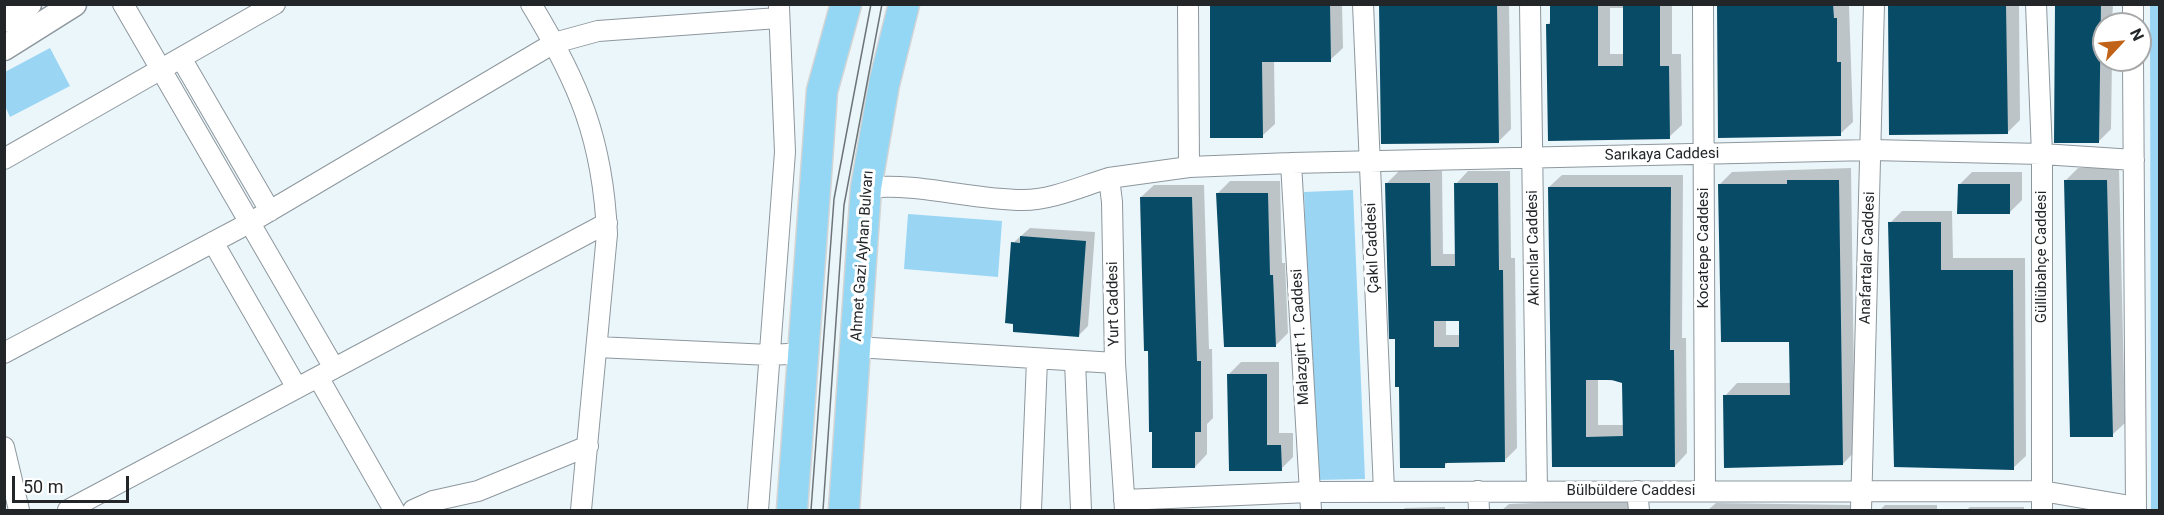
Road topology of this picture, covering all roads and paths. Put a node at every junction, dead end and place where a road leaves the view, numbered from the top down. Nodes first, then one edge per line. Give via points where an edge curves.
1 (29, 4) edge
2 (74, 4) edge
3 (123, 4) edge
4 (275, 4) edge
5 (531, 4) edge
6 (846, 4) edge
7 (904, 4) edge
8 (1188, 4) edge
9 (1363, 4) edge
10 (1530, 4) edge
11 (1703, 4) edge
12 (1874, 4) edge
13 (2036, 4) edge
14 (779, 11) edge
15 (4, 20) edge
16 (554, 43) junction
17 (4, 48) edge
18 (181, 58) junction
19 (162, 69) junction
20 (2133, 72) edge
21 (1871, 150) junction
22 (1704, 154) junction
23 (2042, 154) junction
24 (1533, 158) junction
25 (4, 159) edge
26 (2134, 160) junction
27 (1370, 161) junction
28 (1291, 163) junction
29 (1189, 167) junction
30 (1109, 178) junction
31 (866, 188) junction
32 (270, 210) junction
33 (251, 222) junction
34 (607, 223) junction
35 (213, 242) junction
36 (597, 347) junction
37 (856, 347) junction
38 (4, 353) edge
39 (805, 353) junction
40 (770, 355) junction
41 (1037, 360) junction
42 (1075, 361) junction
43 (1115, 363) junction
44 (326, 373) junction
45 (297, 388) junction
46 (588, 446) junction
47 (4, 447) edge
48 (1861, 490) junction
49 (478, 491) junction
50 (1384, 491) junction
51 (1537, 491) junction
52 (1706, 491) junction
53 (2042, 491) junction
54 (1311, 501) edge
55 (1479, 501) edge
56 (1638, 501) edge
57 (1125, 505) edge
58 (2136, 509) edge
59 (19, 510) edge
60 (68, 510) edge
61 (394, 510) edge
62 (414, 510) edge
63 (460, 510) edge
64 (582, 510) edge
65 (758, 510) edge
66 (792, 510) edge
67 (844, 510) edge
68 (1031, 510) edge
69 (1081, 510) edge
70 (1861, 510) edge
71 (2042, 510) edge

1 - 15 street
2 - 17 street
3 - 19 street
4 - 18 street
5 - 16 street
6 - 39 main road via 822,91
7 - 31 main road, Ahmet Gazi Ayhan Bulvarı via 884,84
8 - 29 street
9 - 27 street, Çakıl Caddesi
10 - 24 street, Akıncılar Caddesi
11 - 22 street, Kocatepe Caddesi
12 - 21 street, Anafartalar Caddesi
13 - 23 street, Güllübahçe Caddesi
14 - 16 street via 598,31
14 - 40 street via 785,152
16 - 32 street
16 - 34 street via 593,134 604,183
18 - 19 street
18 - 32 street
19 - 25 street
19 - 33 street
20 - 26 street
21 - 22 street, Sarıkaya Caddesi
21 - 23 street, Sarıkaya Caddesi
21 - 48 street, Anafartalar Caddesi
22 - 24 street, Sarıkaya Caddesi
22 - 52 street, Kocatepe Caddesi
23 - 26 street, Sarıkaya Caddesi
23 - 53 street, Güllübahçe Caddesi
24 - 27 street, Sarıkaya Caddesi
24 - 51 street, Akıncılar Caddesi
26 - 58 street
27 - 28 street, Sarıkaya Caddesi
27 - 50 street, Çakıl Caddesi
28 - 29 street, Sarıkaya Caddesi
28 - 54 street, Malazgirt 1. Caddesi
29 - 30 street
30 - 31 street via 1025,200 901,186
30 - 43 street, Yurt Caddesi
31 - 37 main road, Ahmet Gazi Ayhan Bulvarı
32 - 33 street
33 - 35 street
33 - 44 street
34 - 36 street
34 - 44 street
35 - 38 street
35 - 45 street
36 - 40 street
36 - 46 street
37 - 41 street
37 - 67 main road, Ahmet Gazi Ayhan Bulvarı
39 - 40 street
39 - 66 main road
40 - 65 street
41 - 42 street
41 - 68 street
42 - 43 street
42 - 69 street
43 - 57 street, Yurt Caddesi
44 - 45 street
44 - 61 street
45 - 60 street
46 - 49 street
46 - 64 street
47 - 59 street
48 - 52 street, Bülbüldere Caddesi
48 - 53 street, Bülbüldere Caddesi
48 - 70 street, Anafartalar Caddesi
49 - 62 street via 433,501
49 - 63 street
50 - 54 street, Bülbüldere Caddesi
50 - 55 street, Bülbüldere Caddesi
51 - 55 street, Bülbüldere Caddesi
51 - 56 street, Bülbüldere Caddesi
52 - 56 street, Bülbüldere Caddesi
53 - 58 street, Bülbüldere Caddesi
53 - 71 street, Güllübahçe Caddesi
54 - 57 street, Bülbüldere Caddesi

